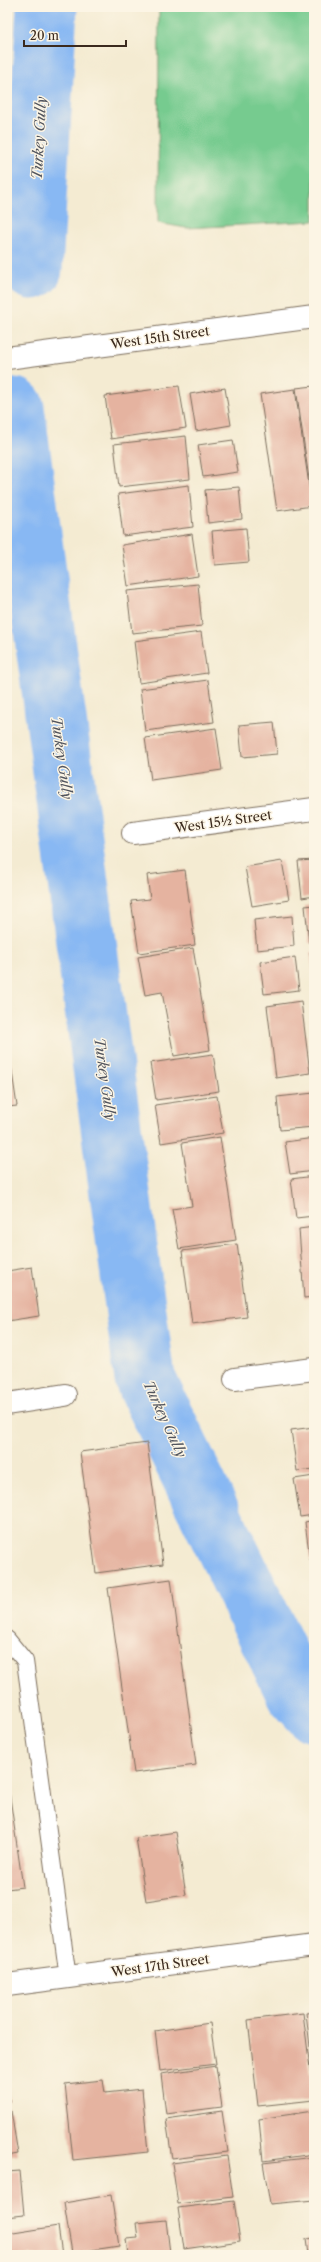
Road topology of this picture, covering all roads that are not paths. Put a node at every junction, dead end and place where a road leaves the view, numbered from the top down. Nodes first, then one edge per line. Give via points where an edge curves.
1 (314, 317) edge
2 (7, 358) edge
3 (314, 809) edge
4 (133, 833) dead end
5 (314, 1369) edge
6 (235, 1379) dead end
7 (66, 1395) dead end
8 (7, 1404) edge
9 (7, 1639) edge
10 (314, 1945) edge
11 (68, 1978) junction
12 (7, 1985) edge

1 - 2 street, West 15th Street
3 - 4 street, West 15½ Street
5 - 6 street
7 - 8 street
9 - 11 lane via 25,1661
10 - 11 street, West 17th Street
11 - 12 street, West 17th Street

